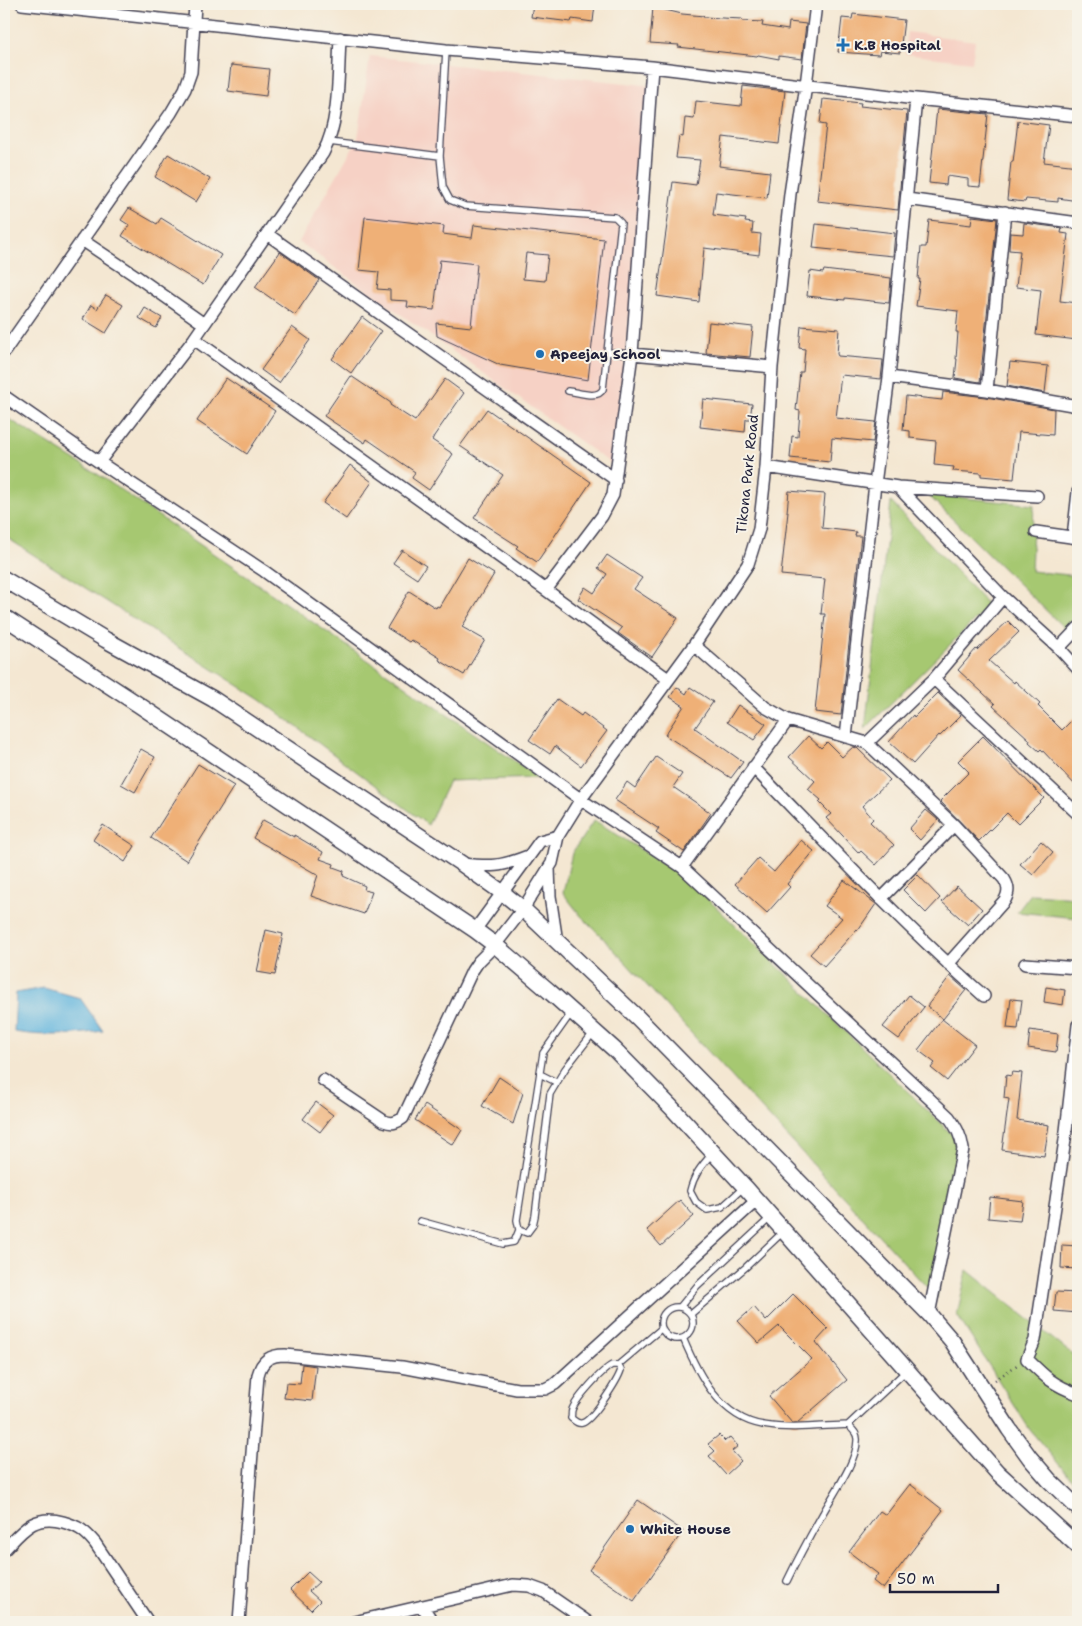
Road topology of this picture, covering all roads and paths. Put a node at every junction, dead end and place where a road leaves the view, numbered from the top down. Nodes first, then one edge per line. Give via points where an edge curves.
1 (22, 4) edge
2 (195, 4) edge
3 (816, 4) edge
4 (193, 22) junction
5 (340, 38) junction
6 (446, 50) junction
7 (652, 67) junction
8 (806, 85) junction
9 (916, 99) junction
10 (1078, 116) edge
11 (329, 142) junction
12 (440, 156) junction
13 (907, 199) junction
14 (1005, 212) junction
15 (1078, 223) edge
16 (268, 234) junction
17 (82, 240) junction
18 (204, 324) junction
19 (194, 339) junction
20 (4, 352) edge
21 (607, 352) junction
22 (632, 354) junction
23 (772, 367) junction
24 (889, 377) junction
25 (986, 390) junction
26 (568, 391) dead end
27 (4, 396) edge
28 (1078, 406) edge
29 (99, 462) junction
30 (766, 467) junction
31 (616, 480) junction
32 (875, 484) junction
33 (898, 487) junction
34 (1078, 492) edge
35 (1037, 496) dead end
36 (1036, 532) dead end
37 (1076, 538) edge
38 (4, 579) edge
39 (546, 590) junction
40 (1003, 597) junction
41 (4, 617) edge
42 (1078, 628) edge
43 (694, 645) junction
44 (1059, 648) junction
45 (1078, 669) edge
46 (668, 679) junction
47 (934, 679) junction
48 (788, 720) junction
49 (846, 737) junction
50 (867, 743) junction
51 (753, 767) junction
52 (581, 799) junction
53 (1078, 814) edge
54 (954, 825) junction
55 (558, 836) junction
56 (529, 856) junction
57 (462, 864) junction
58 (682, 867) junction
59 (549, 868) junction
60 (503, 893) junction
61 (881, 900) junction
62 (523, 909) junction
63 (475, 930) junction
64 (557, 942) junction
65 (495, 945) junction
66 (948, 964) junction
67 (1025, 964) dead end
68 (1078, 968) edge
69 (984, 996) dead end
70 (572, 1011) junction
71 (1078, 1025) edge
72 (594, 1031) junction
73 (540, 1074) junction
74 (323, 1080) dead end
75 (556, 1082) junction
76 (713, 1153) junction
77 (745, 1187) junction
78 (757, 1200) junction
79 (771, 1216) junction
80 (420, 1221) dead end
81 (519, 1230) junction
82 (784, 1231) junction
83 (680, 1307) junction
84 (691, 1314) junction
85 (929, 1314) junction
86 (662, 1328) junction
87 (683, 1338) junction
88 (1027, 1358) junction
89 (618, 1366) junction
90 (907, 1369) junction
91 (983, 1388) junction
92 (1078, 1394) edge
93 (848, 1425) junction
94 (1078, 1508) edge
95 (1078, 1546) edge
96 (4, 1550) edge
97 (787, 1581) dead end
98 (422, 1606) junction
99 (148, 1622) edge
100 (239, 1622) edge
101 (354, 1622) edge
102 (433, 1622) edge
103 (588, 1622) edge

1 - 4 street
2 - 4 street
3 - 8 street, Tikona Park Road
4 - 5 street
4 - 17 street via 192,72 186,89
5 - 6 street
5 - 11 street
6 - 7 street
6 - 12 lane
7 - 8 street
7 - 22 street
8 - 9 street
8 - 23 street, Tikona Park Road via 790,194
9 - 10 street
9 - 13 street
11 - 12 lane
11 - 16 street
12 - 21 lane via 443,187 450,200 458,204 606,216 620,221 622,228
13 - 14 street
13 - 24 street
14 - 15 street
14 - 25 street
16 - 18 street
16 - 31 street
17 - 18 street
17 - 20 street
18 - 19 street
19 - 29 street
19 - 39 street
21 - 22 lane
21 - 26 lane via 602,392 597,395
22 - 23 street
22 - 31 street
23 - 30 street, Tikona Park Road
24 - 25 street
24 - 32 street
25 - 28 street
27 - 29 street
29 - 52 street via 264,571
30 - 32 street
30 - 43 street, Tikona Park Road via 759,529 748,564
31 - 39 street via 613,495 602,516
32 - 33 street
32 - 49 street
33 - 35 street
33 - 40 street
34 - 37 street
36 - 37 street
38 - 57 street via 213,699
39 - 46 street
40 - 44 street
40 - 47 street
41 - 63 street
42 - 44 street
43 - 46 street, Tikona Park Road
43 - 48 street via 765,707
44 - 45 street
46 - 52 street, Tikona Park Road
47 - 50 street
47 - 53 street
48 - 49 street
48 - 51 street
49 - 50 street
50 - 54 street
51 - 58 street
51 - 61 street
52 - 55 street, Tikona Park Road
52 - 58 street
54 - 61 street
54 - 66 street via 1004,879 1008,891 1005,900
55 - 56 street via 540,842
55 - 59 street, Tikona Park Road
56 - 57 street via 501,866
56 - 60 street
57 - 60 street
58 - 85 street via 956,1127 963,1149
59 - 62 street, Tikona Park Road
59 - 64 street, Tikona Park Road
60 - 62 street
60 - 63 street
61 - 66 street
62 - 64 street
62 - 65 street, Tikona Park Road
63 - 65 street
64 - 85 street via 638,1018
65 - 70 street
65 - 74 street, Tikona Park Road via 478,962 466,982 403,1118 398,1122 384,1121
66 - 69 street
67 - 68 street
70 - 72 street
70 - 73 lane via 543,1053
71 - 88 street via 1065,1140 1035,1340
72 - 75 lane
72 - 76 street
73 - 75 lane
73 - 81 lane via 517,1220
75 - 81 lane via 550,1094 533,1225 527,1233
76 - 77 street
76 - 77 lane via 694,1177 690,1191 696,1202 708,1210 722,1207
77 - 78 street
78 - 79 street
78 - 100 street via 555,1384 544,1389 517,1389 402,1367 314,1358 275,1355 264,1361 258,1375
79 - 82 street
79 - 83 lane via 697,1286
80 - 81 lane via 503,1244 514,1242
82 - 84 lane
82 - 90 street
83 - 84 lane
83 - 86 lane via 665,1313
84 - 87 lane via 693,1327
85 - 91 street via 952,1341
86 - 87 lane via 673,1338
86 - 89 lane
87 - 93 lane via 708,1387 735,1414 750,1422 776,1427
88 - 91 path
88 - 92 street via 1045,1377
89 - 89 lane via 619,1377 590,1418 578,1423 572,1418 577,1401 604,1369
90 - 93 lane
90 - 95 street via 997,1472
91 - 94 street via 1030,1458
93 - 97 lane via 858,1440 849,1468
96 - 99 street via 24,1529 37,1521 52,1519 86,1531
98 - 101 street
98 - 102 street
98 - 103 street via 513,1585 529,1586 553,1597

